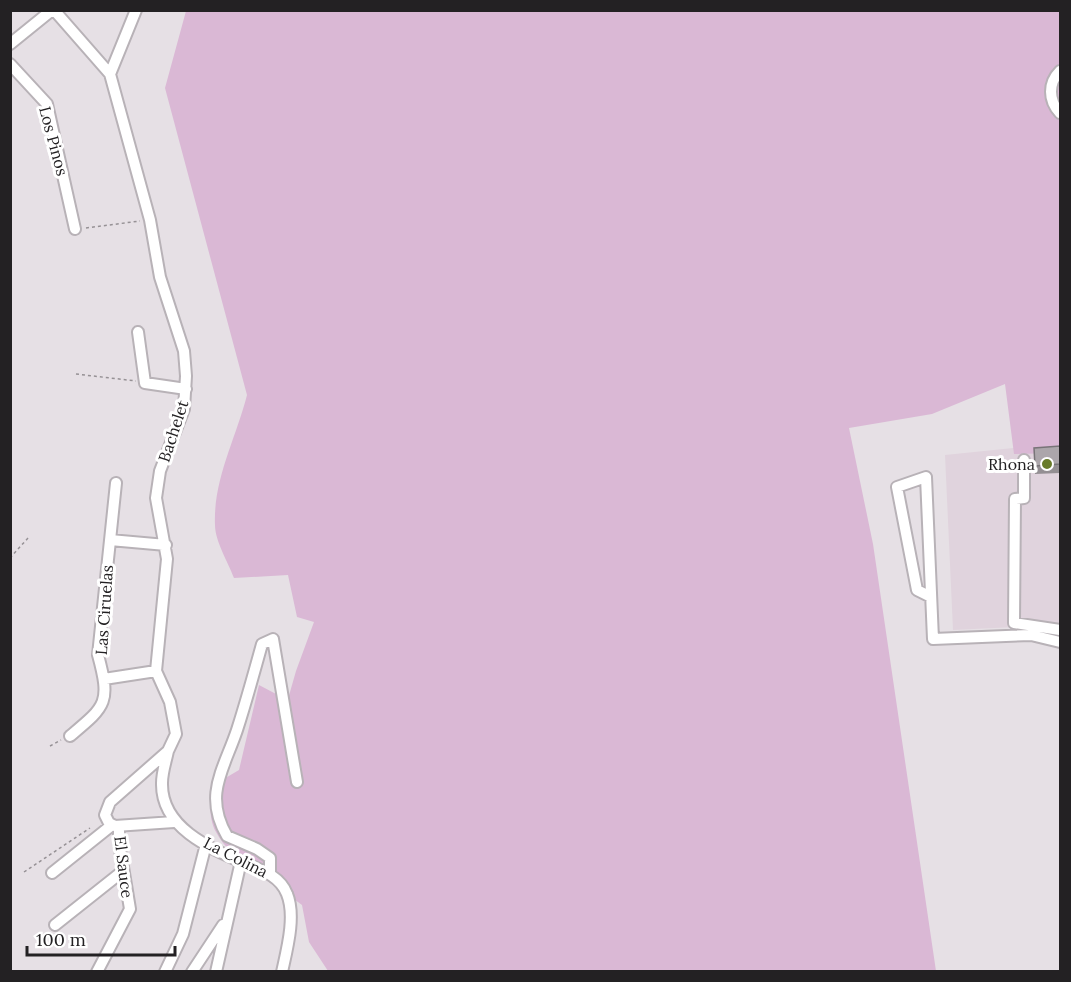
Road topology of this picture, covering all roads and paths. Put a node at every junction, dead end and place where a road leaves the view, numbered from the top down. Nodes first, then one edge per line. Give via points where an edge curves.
1 (53, 10) edge
2 (136, 10) edge
3 (10, 44) edge
4 (10, 64) edge
5 (1060, 71) edge
6 (110, 74) junction
7 (1060, 113) edge
8 (150, 220) junction
9 (75, 229) joint
10 (138, 332) dead end
11 (76, 374) dead end
12 (145, 382) junction
13 (186, 389) junction
14 (1023, 460) dead end
15 (116, 483) dead end
16 (28, 538) dead end
17 (110, 540) junction
18 (166, 545) junction
19 (10, 558) edge
20 (931, 597) junction
21 (1060, 630) edge
22 (1060, 642) edge
23 (156, 671) junction
24 (104, 679) junction
25 (70, 736) joint
26 (50, 746) dead end
27 (168, 751) junction
28 (297, 782) dead end
29 (174, 822) junction
30 (112, 823) junction
31 (206, 844) junction
32 (241, 861) junction
33 (24, 872) dead end
34 (123, 872) junction
35 (52, 873) dead end
36 (270, 874) junction
37 (226, 920) junction
38 (55, 925) dead end
39 (97, 972) edge
40 (165, 972) edge
41 (192, 972) edge
42 (216, 972) edge
43 (282, 972) edge

1 - 3 street
1 - 6 street
2 - 6 street
4 - 9 street, Los Pinos via 47,104
5 - 7 street via 1051,88
6 - 8 street, Bachelet
8 - 9 path
8 - 13 street, Bachelet via 160,277 184,351
10 - 12 street
11 - 12 path
12 - 13 street
13 - 18 street, Bachelet via 184,409 160,471 157,490
14 - 21 street via 1024,498 1015,499 1014,623
15 - 17 street, Las Ciruelas
16 - 19 path
17 - 18 street
17 - 24 street, Las Ciruelas via 98,655
18 - 23 street, Bachelet
20 - 20 street via 917,590 897,487 926,477
20 - 22 street via 933,639 1031,635
23 - 24 street
23 - 27 street, Bachelet via 174,717 176,734
24 - 25 street, Las Ciruelas via 101,710
25 - 26 path
27 - 29 street, Bachelet via 162,782 164,803
27 - 30 street via 108,805
28 - 36 street via 273,639 262,644 237,731 217,779 215,808 227,836 270,858
29 - 30 street
29 - 31 street, La Colina
30 - 33 path
30 - 34 street, El Sauce
30 - 35 street
31 - 32 street, La Colina
31 - 40 street via 183,934
32 - 36 street, La Colina
32 - 37 street
34 - 38 street
34 - 39 street, El Sauce via 129,909
36 - 43 street, La Colina via 284,888 290,906
37 - 41 street
37 - 42 street

